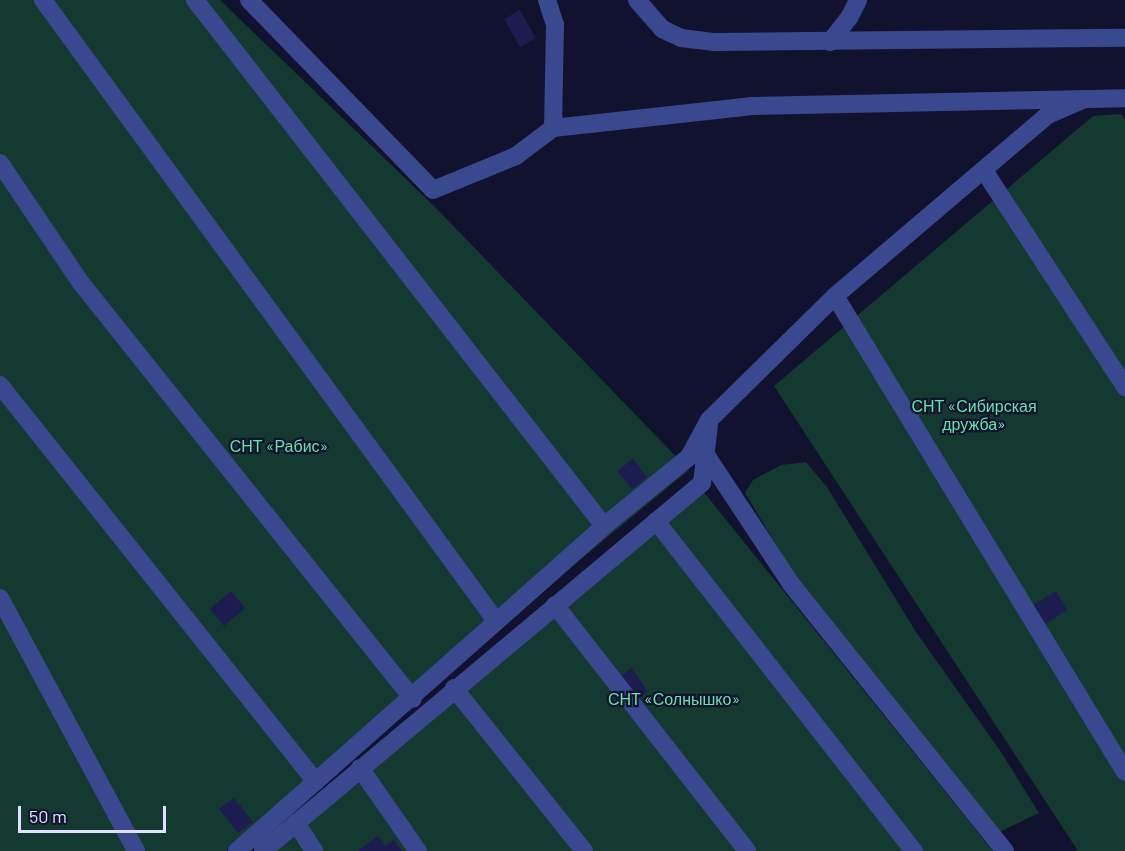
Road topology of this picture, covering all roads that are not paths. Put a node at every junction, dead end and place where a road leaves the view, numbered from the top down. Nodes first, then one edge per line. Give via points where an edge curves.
1 (43, 0) edge
2 (195, 0) edge
3 (249, 0) edge
4 (547, 0) edge
5 (637, 0) edge
6 (858, 0) edge
7 (1125, 38) edge
8 (830, 42) junction
9 (1125, 98) edge
10 (1085, 99) junction
11 (553, 128) junction
12 (0, 163) edge
13 (985, 172) junction
14 (835, 296) junction
15 (0, 386) edge
16 (1125, 387) edge
17 (709, 420) junction
18 (708, 458) junction
19 (656, 521) junction
20 (604, 526) junction
21 (0, 598) edge
22 (555, 605) junction
23 (496, 621) junction
24 (454, 688) junction
25 (413, 699) junction
26 (360, 768) junction
27 (1125, 771) edge
28 (316, 782) junction
29 (296, 823) junction
30 (136, 851) edge
31 (237, 851) edge
32 (263, 851) edge
33 (314, 851) edge
34 (418, 851) edge
35 (584, 851) edge
36 (747, 851) edge
37 (914, 851) edge
38 (1005, 851) edge

1 - 23 street
2 - 20 street
3 - 11 street via 433,190 516,156
4 - 11 street via 555,25
5 - 8 street via 662,29 681,39
6 - 8 street
7 - 8 street
9 - 10 street
10 - 11 street via 753,106
10 - 13 street via 1048,115
12 - 25 street via 81,283
13 - 14 street
13 - 16 street
14 - 17 street
14 - 27 street
15 - 28 street
17 - 18 street
17 - 20 street via 689,457
18 - 19 street via 702,483
18 - 38 street via 791,584
19 - 22 street
19 - 37 street
20 - 23 street
21 - 30 street
22 - 24 street
22 - 36 street
23 - 25 street
24 - 26 street
24 - 35 street
25 - 28 street
26 - 29 street
26 - 34 street
28 - 31 street
29 - 32 street
29 - 33 street

